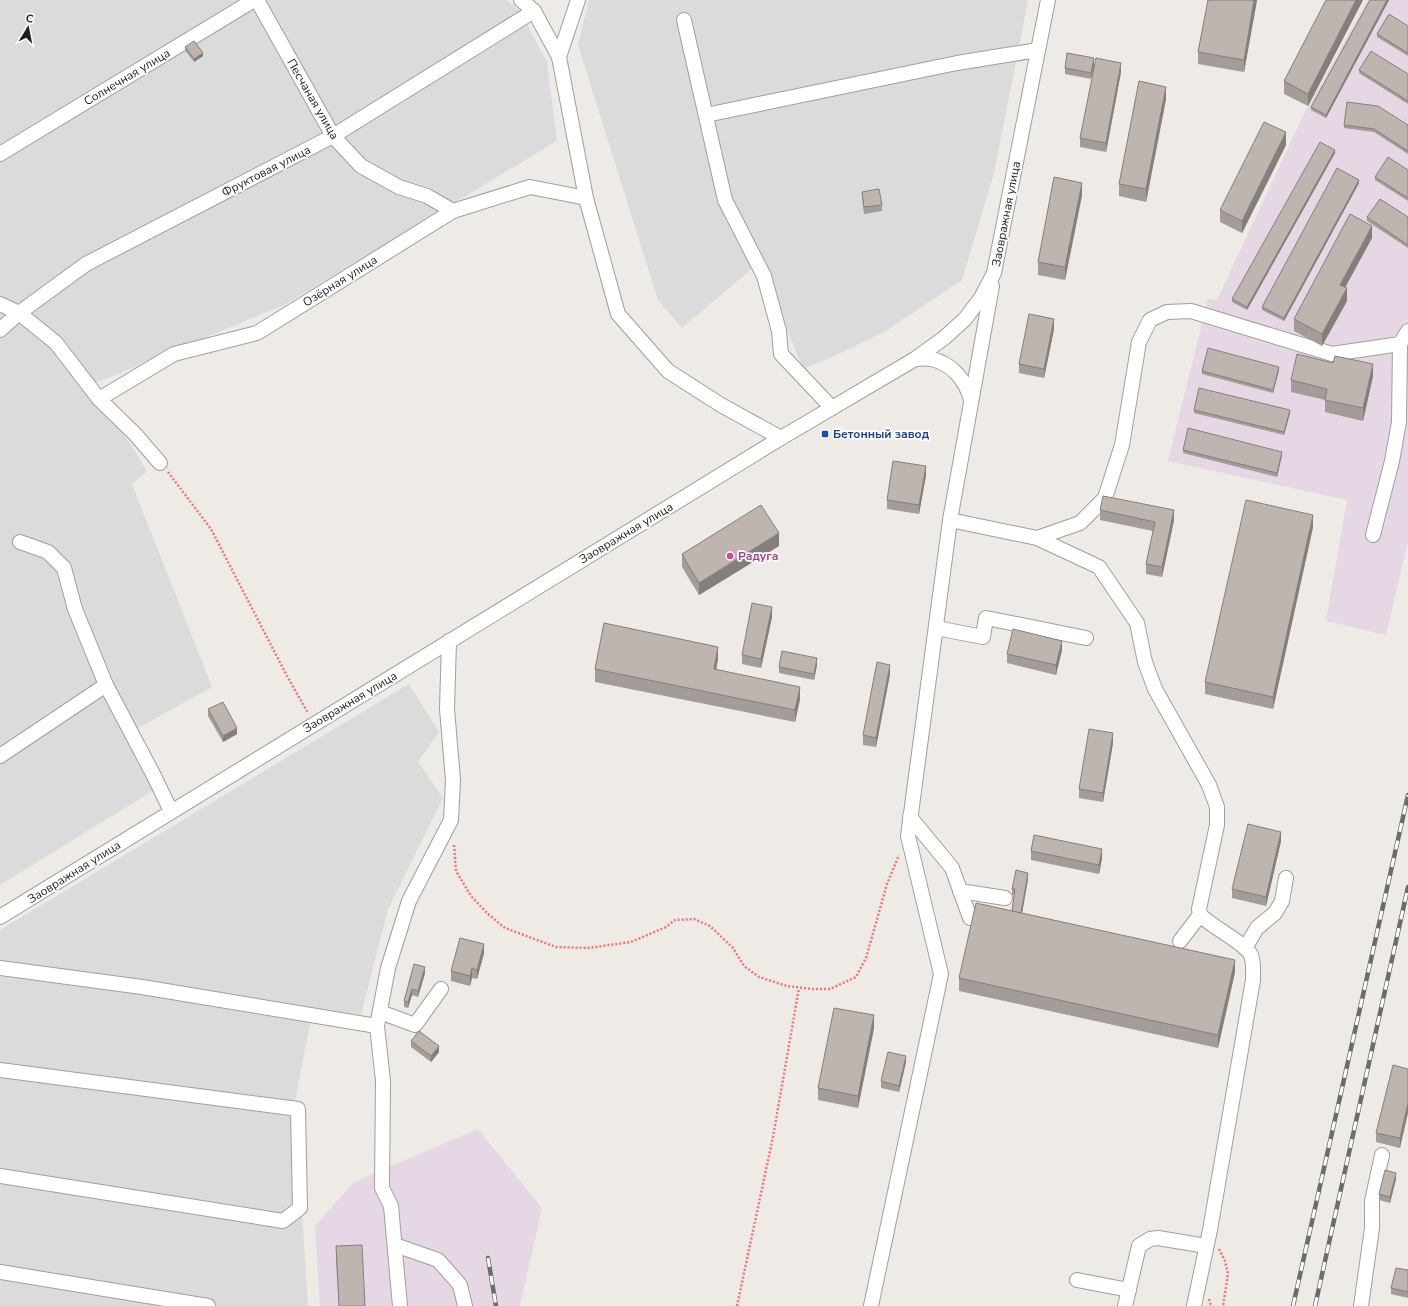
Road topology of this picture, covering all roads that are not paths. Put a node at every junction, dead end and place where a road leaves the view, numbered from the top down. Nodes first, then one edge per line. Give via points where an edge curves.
1 (254, 0) edge
2 (257, 0) edge
3 (521, 0) edge
4 (1048, 0) edge
5 (579, 1) edge
6 (534, 11) junction
7 (684, 20) dead end
8 (1038, 50) junction
9 (559, 57) junction
10 (706, 115) junction
11 (332, 136) junction
12 (0, 154) edge
13 (586, 198) junction
14 (453, 211) junction
15 (994, 273) junction
16 (0, 304) edge
17 (18, 313) junction
18 (0, 330) edge
19 (1408, 331) edge
20 (1400, 344) junction
21 (914, 359) junction
22 (99, 399) junction
23 (971, 403) junction
24 (832, 408) junction
25 (781, 438) junction
26 (160, 463) road end
27 (950, 520) junction
28 (1373, 535) dead end
29 (1037, 538) junction
30 (20, 542) dead end
31 (936, 628) junction
32 (1086, 638) dead end
33 (449, 641) junction
34 (106, 685) junction
35 (0, 756) edge
36 (171, 811) junction
37 (910, 817) junction
38 (1286, 878) dead end
39 (960, 891) junction
40 (1005, 898) dead end
41 (1200, 915) junction
42 (0, 917) edge
43 (970, 918) dead end
44 (1180, 940) dead end
45 (1245, 948) junction
46 (0, 968) edge
47 (441, 989) dead end
48 (380, 1012) junction
49 (377, 1026) junction
50 (0, 1070) edge
51 (1382, 1155) dead end
52 (0, 1176) edge
53 (395, 1245) junction
54 (1206, 1246) junction
55 (0, 1272) edge
56 (1077, 1280) dead end
57 (1129, 1290) junction
58 (208, 1306) edge
59 (400, 1306) edge
60 (465, 1306) edge
61 (871, 1306) edge
62 (1125, 1306) edge
63 (1194, 1306) edge
64 (1361, 1306) edge

1 - 12 street, Солнечная улица
2 - 11 street, Песчаная улица
3 - 6 street
4 - 8 street, Заовражная улица
5 - 9 street
6 - 9 street
6 - 11 street, Фруктовая улица
7 - 10 street
8 - 10 street via 957,63
8 - 15 street, Заовражная улица
9 - 13 street
10 - 24 street via 726,200 764,276 779,330 781,354
11 - 14 street, Песчаная улица via 361,166 400,187 427,196
11 - 17 street, Фруктовая улица via 86,264
13 - 14 street, Озёрная улица via 530,187
13 - 25 street via 618,314 668,371 721,405
14 - 22 street, Озёрная улица via 257,333 174,354
15 - 21 street, Заовражная улица via 981,298 965,319
15 - 23 street
16 - 17 street
17 - 18 street, Фруктовая улица
17 - 22 street via 56,343
19 - 20 street
20 - 28 street via 1400,422
20 - 29 street via 1332,354 1191,311 1167,312 1150,320 1139,342 1122,445 1105,498 1080,523
21 - 23 street via 931,359 946,365 960,376 968,389
21 - 24 street, Заовражная улица
22 - 26 street
23 - 27 street
24 - 25 street, Заовражная улица
25 - 33 street, Заовражная улица
27 - 29 street
27 - 31 street
29 - 41 street via 1099,567 1137,623 1145,662 1155,689 1209,785 1217,807 1217,825 1199,909
30 - 34 street via 48,552 64,568 75,609
31 - 32 street via 983,637 986,618
31 - 37 street
33 - 36 street, Заовражная улица
33 - 48 street via 447,709 453,780 451,820 409,901 388,968
34 - 35 street
34 - 36 street
36 - 42 street, Заовражная улица
37 - 39 street via 952,868
37 - 61 street via 908,836 941,974
38 - 45 street via 1282,900 1274,913 1257,928
39 - 40 street
39 - 43 street
41 - 44 street
41 - 45 street via 1206,922
45 - 54 street via 1251,956 1253,980
46 - 49 street via 142,987
47 - 48 street via 414,1025
48 - 49 street
49 - 53 street via 383,1081 382,1188 391,1206
50 - 52 street via 298,1109 300,1208 283,1222
51 - 64 street via 1372,1201 1372,1228
53 - 59 street
53 - 60 street via 438,1260 460,1285
54 - 57 street via 1150,1239 1139,1246
54 - 63 street
55 - 58 street
56 - 57 street
57 - 62 street

